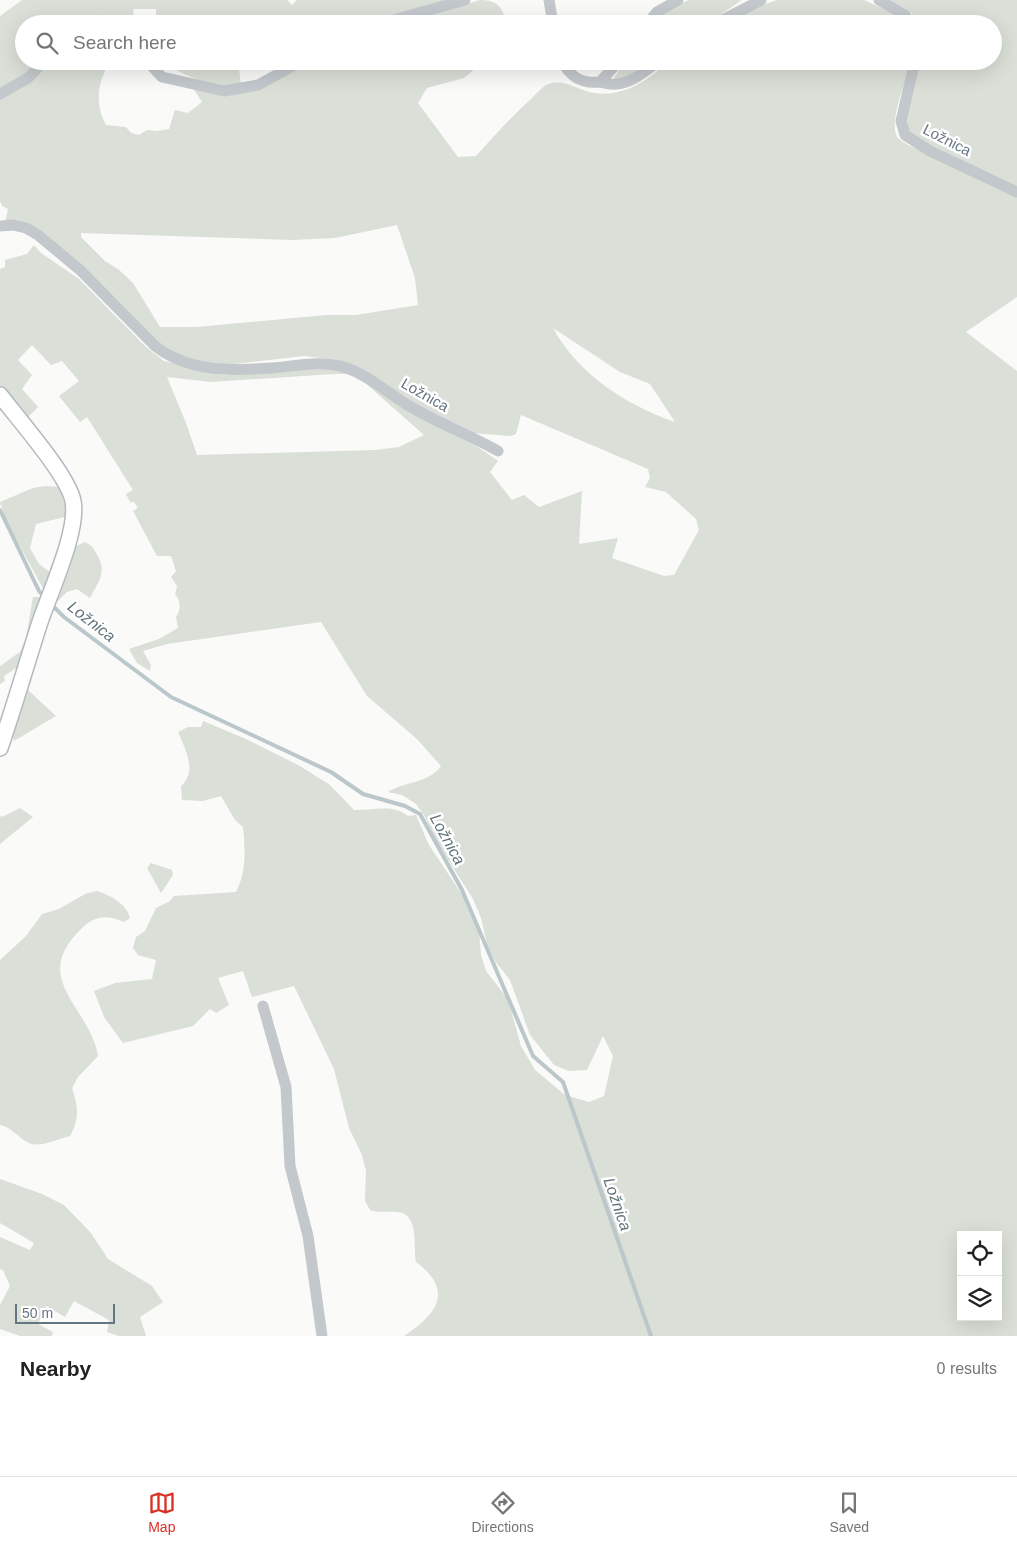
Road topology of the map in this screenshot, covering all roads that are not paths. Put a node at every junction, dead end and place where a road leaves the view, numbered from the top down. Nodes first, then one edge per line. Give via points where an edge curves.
1 (465, 0) edge
2 (549, 0) edge
3 (678, 0) edge
4 (761, 0) edge
5 (879, 0) edge
6 (411, 15) edge
7 (552, 15) edge
8 (654, 15) edge
9 (732, 15) edge
10 (905, 15) edge
11 (36, 70) edge
12 (155, 70) edge
13 (286, 70) edge
14 (569, 70) edge
15 (611, 70) edge
16 (647, 70) edge
17 (913, 70) edge
18 (600, 82) junction
19 (0, 94) edge
20 (1017, 192) edge
21 (0, 226) edge
22 (0, 395) edge
23 (498, 451) dead end
24 (0, 748) edge
25 (263, 1006) dead end
26 (322, 1336) edge

1 - 6 street
2 - 7 street
3 - 8 street
4 - 9 street
5 - 10 street
11 - 19 street
12 - 13 street via 162,77 224,91 258,85
14 - 18 street via 573,76 591,83
15 - 18 street
16 - 18 street via 628,84
17 - 20 street, Ložnica via 900,121 905,135 930,151
21 - 23 street, Ložnica via 26,228 38,235 80,270 155,346 178,360 199,367 271,368 324,364 342,367 362,374 406,404
22 - 24 street via 65,480 74,501 72,524 61,566
25 - 26 street via 286,1087 290,1166 308,1236

